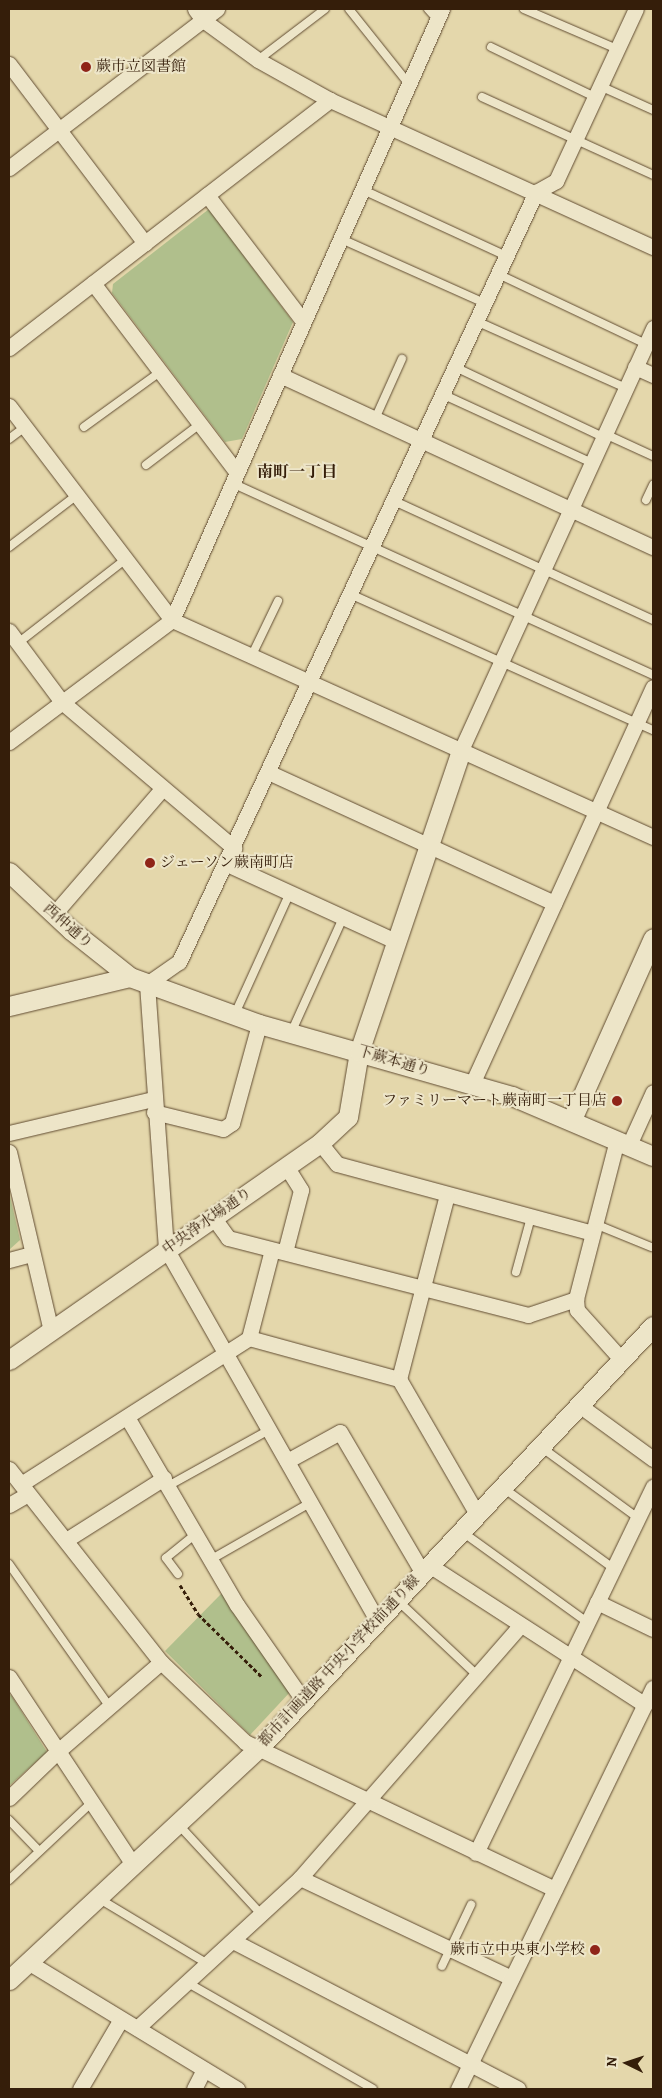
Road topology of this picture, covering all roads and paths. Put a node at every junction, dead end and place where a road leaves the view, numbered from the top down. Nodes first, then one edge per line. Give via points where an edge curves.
1 (217, 9) edge
2 (325, 9) edge
3 (349, 9) edge
4 (524, 9) edge
5 (636, 9) edge
6 (435, 12) edge
7 (199, 14) edge
8 (491, 47) dead end
9 (617, 49) junction
10 (258, 60) junction
11 (9, 64) edge
12 (408, 82) junction
13 (598, 91) junction
14 (482, 97) dead end
15 (330, 100) junction
16 (653, 110) edge
17 (388, 125) junction
18 (59, 129) junction
19 (576, 139) junction
20 (9, 168) edge
21 (653, 174) edge
22 (360, 189) junction
23 (536, 192) junction
24 (207, 195) junction
25 (339, 238) junction
26 (145, 243) junction
27 (653, 247) edge
28 (507, 256) junction
29 (498, 274) junction
30 (93, 283) junction
31 (484, 303) junction
32 (303, 321) junction
33 (476, 321) junction
34 (653, 328) edge
35 (646, 344) junction
36 (9, 348) edge
37 (402, 359) dead end
38 (455, 367) junction
39 (636, 367) junction
40 (160, 372) junction
41 (280, 374) junction
42 (653, 375) edge
43 (626, 388) junction
44 (442, 394) junction
45 (9, 406) edge
46 (375, 419) junction
47 (200, 424) junction
48 (25, 427) junction
49 (84, 427) dead end
50 (604, 436) junction
51 (9, 439) edge
52 (420, 440) junction
53 (653, 456) edge
54 (592, 463) junction
55 (146, 465) dead end
56 (235, 478) junction
57 (653, 485) edge
58 (77, 495) junction
59 (392, 500) junction
60 (646, 500) dead end
61 (570, 509) junction
62 (371, 546) junction
63 (9, 547) edge
64 (653, 547) edge
65 (126, 560) junction
66 (543, 569) junction
67 (350, 594) junction
68 (278, 601) dead end
69 (522, 616) junction
70 (172, 620) junction
71 (653, 620) edge
72 (11, 634) edge
73 (252, 655) junction
74 (501, 661) junction
75 (653, 675) edge
76 (310, 681) junction
77 (653, 687) edge
78 (62, 702) junction
79 (637, 722) junction
80 (653, 730) edge
81 (9, 742) edge
82 (461, 750) junction
83 (268, 772) junction
84 (162, 789) junction
85 (597, 810) junction
86 (653, 837) edge
87 (428, 844) junction
88 (234, 848) junction
89 (227, 864) junction
90 (9, 872) edge
91 (289, 895) junction
92 (554, 903) junction
93 (54, 914) junction
94 (343, 918) junction
95 (653, 938) edge
96 (395, 941) junction
97 (139, 981) junction
98 (9, 1006) edge
99 (234, 1016) junction
100 (259, 1024) junction
101 (291, 1033) junction
102 (359, 1052) junction
103 (472, 1084) junction
104 (653, 1092) edge
105 (153, 1106) junction
106 (572, 1119) junction
107 (9, 1133) edge
108 (320, 1143) junction
109 (623, 1143) junction
110 (9, 1152) edge
111 (653, 1156) edge
112 (286, 1166) junction
113 (447, 1194) junction
114 (213, 1217) junction
115 (531, 1217) junction
116 (594, 1228) junction
117 (651, 1247) dead end
118 (166, 1249) junction
119 (278, 1251) junction
120 (32, 1254) junction
121 (9, 1260) edge
122 (516, 1272) dead end
123 (422, 1289) junction
124 (576, 1299) junction
125 (653, 1326) edge
126 (51, 1331) junction
127 (249, 1338) junction
128 (224, 1352) junction
129 (621, 1359) junction
130 (9, 1360) edge
131 (399, 1379) junction
132 (579, 1406) junction
133 (127, 1417) junction
134 (269, 1430) junction
135 (540, 1446) junction
136 (653, 1459) edge
137 (287, 1460) junction
138 (9, 1469) edge
139 (166, 1482) junction
140 (502, 1487) junction
141 (653, 1487) edge
142 (24, 1489) junction
143 (310, 1503) junction
144 (9, 1505) edge
145 (477, 1514) junction
146 (638, 1518) junction
147 (461, 1531) junction
148 (196, 1534) junction
149 (66, 1540) junction
150 (210, 1560) junction
151 (9, 1564) edge
152 (426, 1568) junction
153 (613, 1568) junction
154 (178, 1574) joint
155 (396, 1599) junction
156 (597, 1602) junction
157 (377, 1620) junction
158 (587, 1622) junction
159 (520, 1626) junction
160 (653, 1629) edge
161 (570, 1657) junction
162 (161, 1662) junction
163 (477, 1675) junction
164 (262, 1677) dead end
165 (10, 1683) edge
166 (653, 1688) edge
167 (303, 1700) junction
168 (645, 1705) junction
169 (109, 1706) junction
170 (258, 1748) junction
171 (58, 1751) junction
172 (9, 1798) edge
173 (368, 1801) junction
174 (91, 1803) junction
175 (9, 1820) edge
176 (177, 1823) junction
177 (39, 1852) junction
178 (476, 1853) junction
179 (133, 1864) junction
180 (300, 1878) junction
181 (9, 1880) edge
182 (555, 1890) junction
183 (98, 1897) junction
184 (471, 1905) dead end
185 (260, 1914) junction
186 (233, 1941) junction
187 (450, 1949) junction
188 (28, 1962) junction
189 (208, 1964) junction
190 (442, 1966) dead end
191 (512, 1978) junction
192 (9, 1980) edge
193 (188, 1983) junction
194 (122, 2019) junction
195 (137, 2028) junction
196 (470, 2064) junction
197 (204, 2069) junction
198 (80, 2089) edge
199 (194, 2089) edge
200 (237, 2089) edge
201 (373, 2089) edge
202 (458, 2089) edge
203 (518, 2089) edge

1 - 7 street
2 - 10 lane
3 - 12 lane
4 - 9 lane
5 - 9 street
6 - 12 street
7 - 10 street
7 - 18 street
8 - 13 lane
9 - 13 street
10 - 15 street
11 - 18 street
12 - 17 street
13 - 16 lane
13 - 19 street
14 - 19 lane
15 - 17 street
15 - 24 street
17 - 22 street
17 - 23 street
18 - 20 street
18 - 26 street
19 - 21 lane
19 - 23 street via 556,181
22 - 25 street
22 - 28 lane
23 - 27 street
23 - 28 street
24 - 26 street
24 - 32 street
25 - 31 lane
25 - 32 street
26 - 30 street
28 - 29 street
29 - 31 street
29 - 35 lane
30 - 36 street
30 - 40 street
31 - 33 street
32 - 41 street
33 - 38 street
33 - 43 lane
34 - 35 street
35 - 39 street
37 - 46 lane
38 - 44 street
38 - 50 lane
39 - 42 street
39 - 43 street
40 - 47 street
40 - 49 lane
41 - 46 street
41 - 56 street
43 - 50 street
44 - 52 street
44 - 54 lane
45 - 48 street
46 - 52 street
47 - 55 lane
47 - 56 street
48 - 51 lane
48 - 58 street
50 - 53 lane
50 - 54 street
52 - 59 street
52 - 61 street
54 - 61 street
56 - 62 lane
56 - 70 street
57 - 60 lane
58 - 63 lane
58 - 65 street
59 - 62 street
59 - 66 lane
61 - 64 street
61 - 66 street
62 - 67 street
62 - 69 lane
65 - 70 street
65 - 72 lane
66 - 69 street
66 - 71 lane
67 - 74 lane
67 - 76 street
68 - 73 lane
69 - 74 street
69 - 75 lane
70 - 73 street
70 - 78 street
72 - 78 street
73 - 76 street
74 - 79 lane
74 - 82 street
76 - 82 street
76 - 83 street
77 - 79 street
78 - 81 street
78 - 84 street
79 - 80 lane
79 - 85 street
82 - 85 street
82 - 87 street, 中央浄水場通り
83 - 87 street
83 - 88 street
84 - 88 street
84 - 93 street
85 - 86 street
85 - 92 street
87 - 92 street
87 - 96 street, 中央浄水場通り
88 - 89 street
89 - 91 street
89 - 97 street via 179,962
90 - 93 street, 西仲通り
91 - 94 street
91 - 99 lane
92 - 103 street
93 - 97 street, 西仲通り
94 - 96 street
94 - 101 lane
95 - 106 street
96 - 102 street, 中央浄水場通り
97 - 98 street
97 - 99 street, 下蕨本通り
97 - 105 street
99 - 100 street, 下蕨本通り
100 - 101 street, 下蕨本通り
100 - 105 street via 232,1123 223,1129
101 - 102 street, 下蕨本通り
102 - 103 street, 下蕨本通り
102 - 108 street, 中央浄水場通り via 348,1117
103 - 106 street, 下蕨本通り
104 - 109 street
105 - 107 street
105 - 118 street
106 - 109 street, 下蕨本通り
108 - 112 street, 中央浄水場通り
108 - 113 street via 337,1164
109 - 111 street, 下蕨本通り
109 - 116 street
110 - 120 street
112 - 114 street, 中央浄水場通り
112 - 119 street via 301,1190
113 - 115 street
113 - 123 street
114 - 118 street, 中央浄水場通り
114 - 119 street via 228,1238
115 - 116 street
115 - 122 lane
116 - 117 lane
116 - 124 street
118 - 126 street, 中央浄水場通り
118 - 128 street
119 - 123 street
119 - 127 street
120 - 121 street
120 - 126 street
123 - 124 street via 528,1315
123 - 131 street
124 - 129 street via 576,1310
125 - 129 street, 都市計画道路 中央小学校前通り線
126 - 130 street, 中央浄水場通り
127 - 128 street
127 - 131 street
128 - 133 street
128 - 134 street
129 - 132 street, 都市計画道路 中央小学校前通り線
131 - 145 street
132 - 135 street, 都市計画道路 中央小学校前通り線
132 - 136 street
133 - 139 street
133 - 142 street
134 - 137 street
134 - 139 lane
135 - 140 street, 都市計画道路 中央小学校前通り線
135 - 146 lane
137 - 143 street
137 - 152 street via 340,1432
138 - 142 street
139 - 148 street
139 - 149 street
140 - 145 street, 都市計画道路 中央小学校前通り線
140 - 153 lane
141 - 146 street
142 - 144 street
142 - 149 street
143 - 150 lane
143 - 157 street
145 - 147 street, 都市計画道路 中央小学校前通り線
146 - 153 street
147 - 152 street, 都市計画道路 中央小学校前通り線
147 - 158 lane
148 - 150 street
148 - 154 lane via 166,1558
149 - 162 street
150 - 167 street
151 - 169 lane
152 - 155 street, 都市計画道路 中央小学校前通り線
152 - 159 street
153 - 156 street
154 - 164 path via 184,1581 180,1585 198,1614
155 - 157 street, 都市計画道路 中央小学校前通り線
155 - 163 lane
156 - 158 street
156 - 160 street
157 - 167 street, 都市計画道路 中央小学校前通り線
158 - 161 street
159 - 161 street
159 - 163 street
161 - 168 street
161 - 178 street
162 - 169 street
162 - 170 street via 245,1742
163 - 173 street
165 - 171 street
166 - 168 street
167 - 170 street, 都市計画道路 中央小学校前通り線
168 - 182 street
169 - 171 street
170 - 173 street
170 - 176 street, 都市計画道路 中央小学校前通り線
171 - 172 street
171 - 174 street
173 - 178 street
173 - 180 street
174 - 177 lane
174 - 179 street
175 - 177 lane
176 - 179 street, 都市計画道路 中央小学校前通り線
176 - 185 lane
177 - 181 lane
178 - 182 street
179 - 183 street, 都市計画道路 中央小学校前通り線
180 - 185 street
180 - 187 street
182 - 191 street
183 - 188 street, 都市計画道路 中央小学校前通り線
183 - 189 lane
184 - 187 lane
185 - 186 street
186 - 189 street
186 - 196 street
187 - 190 lane
187 - 191 street
188 - 192 street, 都市計画道路 中央小学校前通り線
188 - 194 street
189 - 193 street
191 - 196 street
193 - 195 street
193 - 201 lane
194 - 195 street
194 - 198 street
195 - 197 street
196 - 202 street
196 - 203 street
197 - 199 street
197 - 200 street

